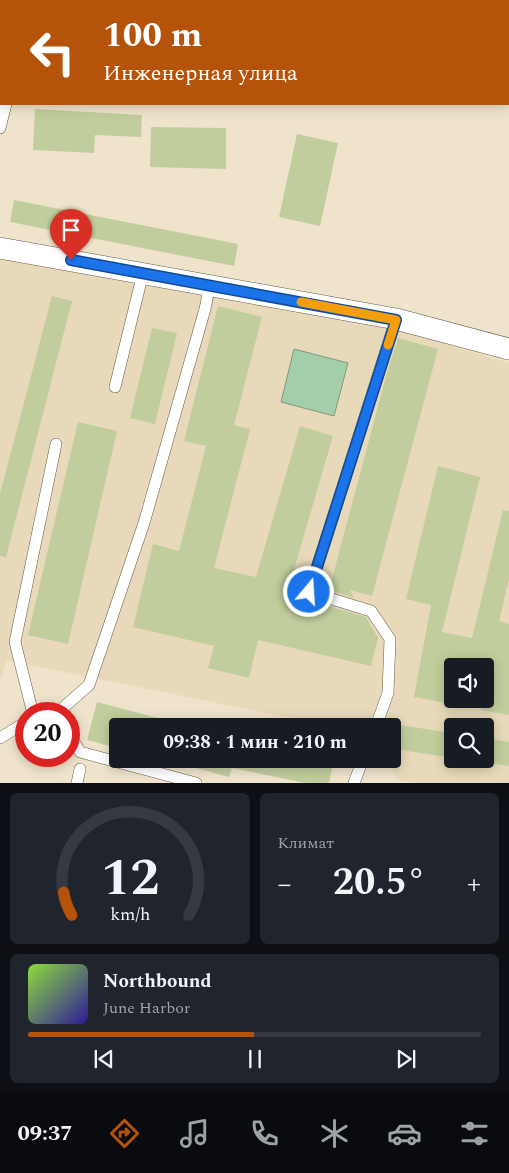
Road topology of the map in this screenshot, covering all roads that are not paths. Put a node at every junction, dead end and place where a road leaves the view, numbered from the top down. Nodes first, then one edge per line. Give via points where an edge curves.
1 (6, 105) edge
2 (0, 128) edge
3 (0, 248) edge
4 (143, 274) junction
5 (210, 286) junction
6 (396, 320) junction
7 (509, 349) edge
8 (116, 387) dead end
9 (56, 444) dead end
10 (30, 702) edge
11 (68, 702) edge
12 (379, 718) edge
13 (15, 729) edge
14 (0, 738) edge
15 (80, 752) edge
16 (360, 768) edge
17 (80, 769) dead end
18 (77, 783) edge
19 (196, 783) edge
20 (354, 783) edge

1 - 2 lane
3 - 4 street
4 - 5 street
4 - 8 lane
5 - 6 street
5 - 11 lane via 144,523 89,685
6 - 7 street
6 - 12 lane via 309,592 371,611 390,639 388,693
9 - 10 lane via 15,642
13 - 14 lane
15 - 19 lane
16 - 20 lane
17 - 18 lane

